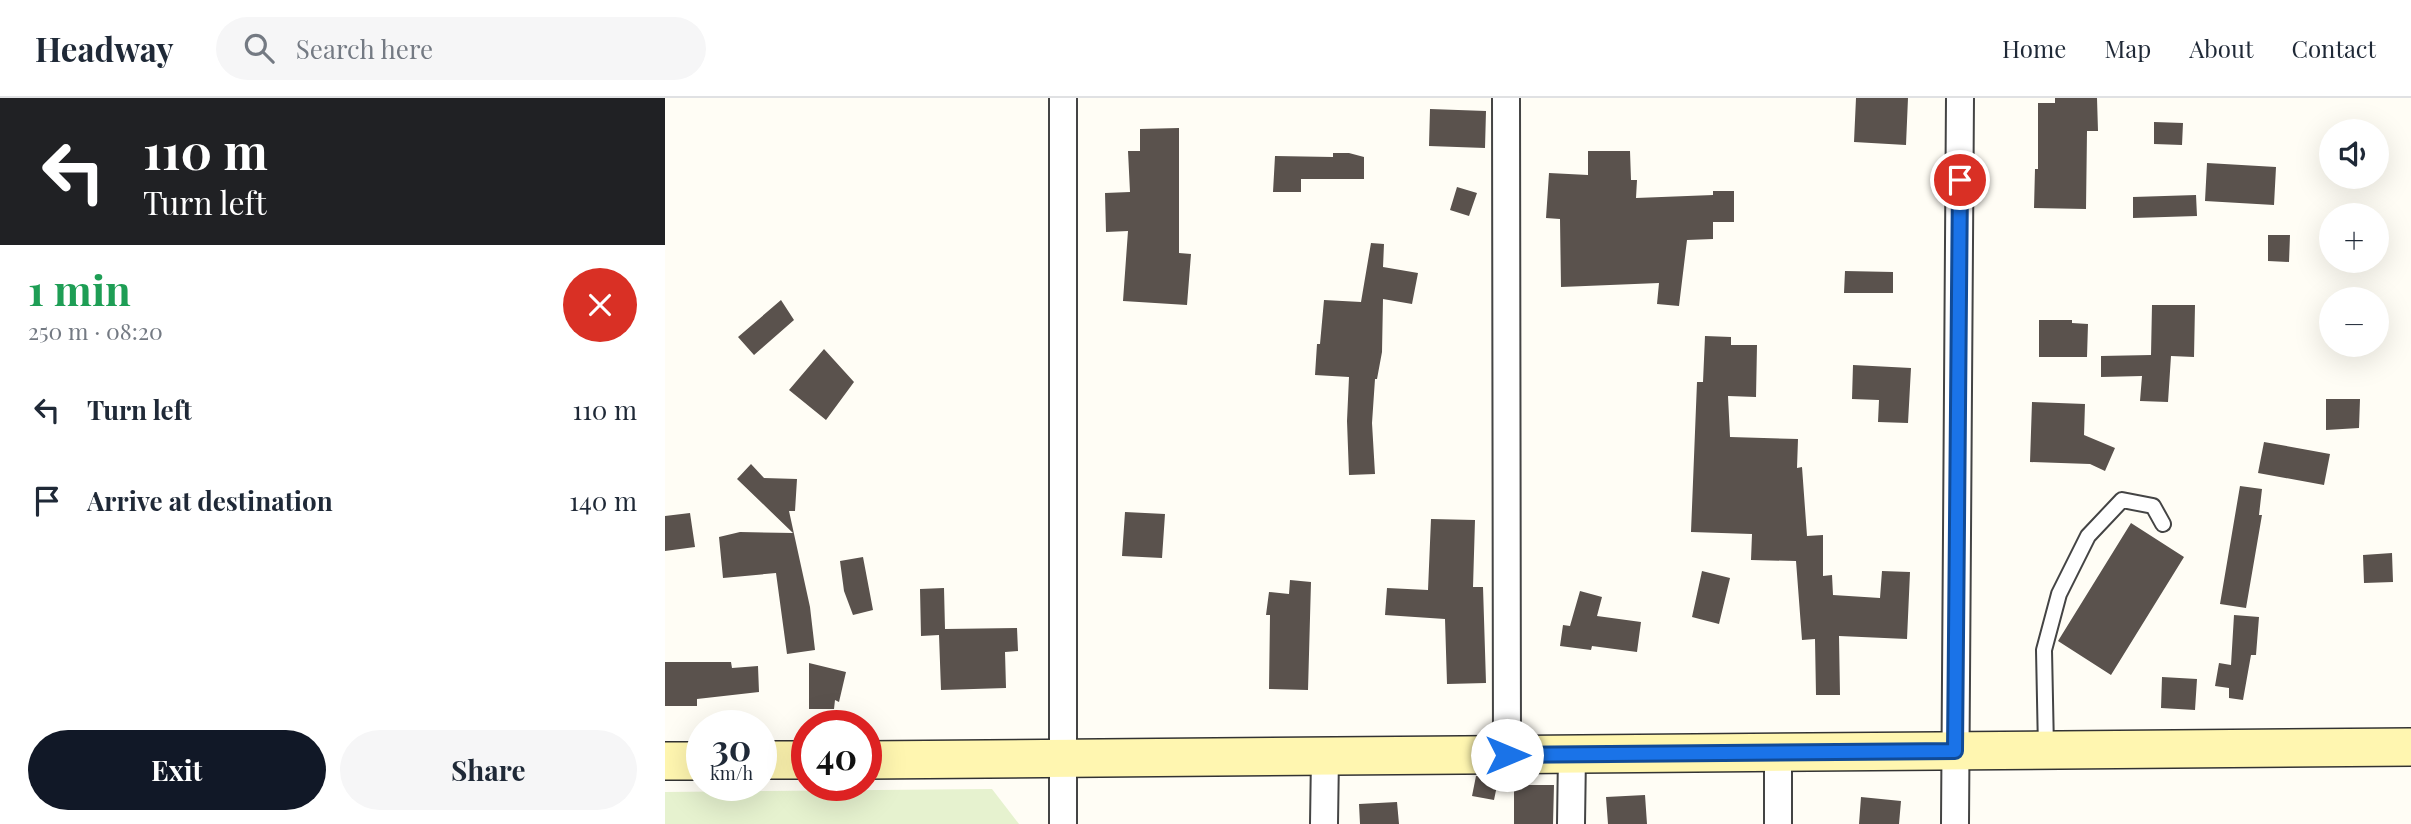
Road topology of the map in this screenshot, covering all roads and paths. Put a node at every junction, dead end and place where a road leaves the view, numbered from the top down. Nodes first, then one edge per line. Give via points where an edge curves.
1 (1063, 98) edge
2 (1506, 98) edge
3 (1960, 98) edge
4 (2163, 524) dead end
5 (2411, 747) edge
6 (2046, 750) junction
7 (1955, 751) junction
8 (1778, 752) junction
9 (1572, 754) junction
10 (1507, 755) junction
11 (1325, 756) junction
12 (1063, 758) junction
13 (882, 760) edge
14 (665, 761) edge
15 (686, 761) edge
16 (1063, 824) edge
17 (1324, 824) edge
18 (1571, 824) edge
19 (1778, 824) edge
20 (1955, 824) edge

1 - 12 street
2 - 10 street
3 - 7 street
4 - 6 lane via 2153,506 2122,500 2088,536 2059,594 2044,650
5 - 6 street
6 - 7 street
7 - 8 street
7 - 20 street
8 - 9 street
8 - 19 street
9 - 10 street
9 - 18 street
10 - 11 street
11 - 12 street
11 - 17 street
12 - 13 street
12 - 16 street
14 - 15 street

